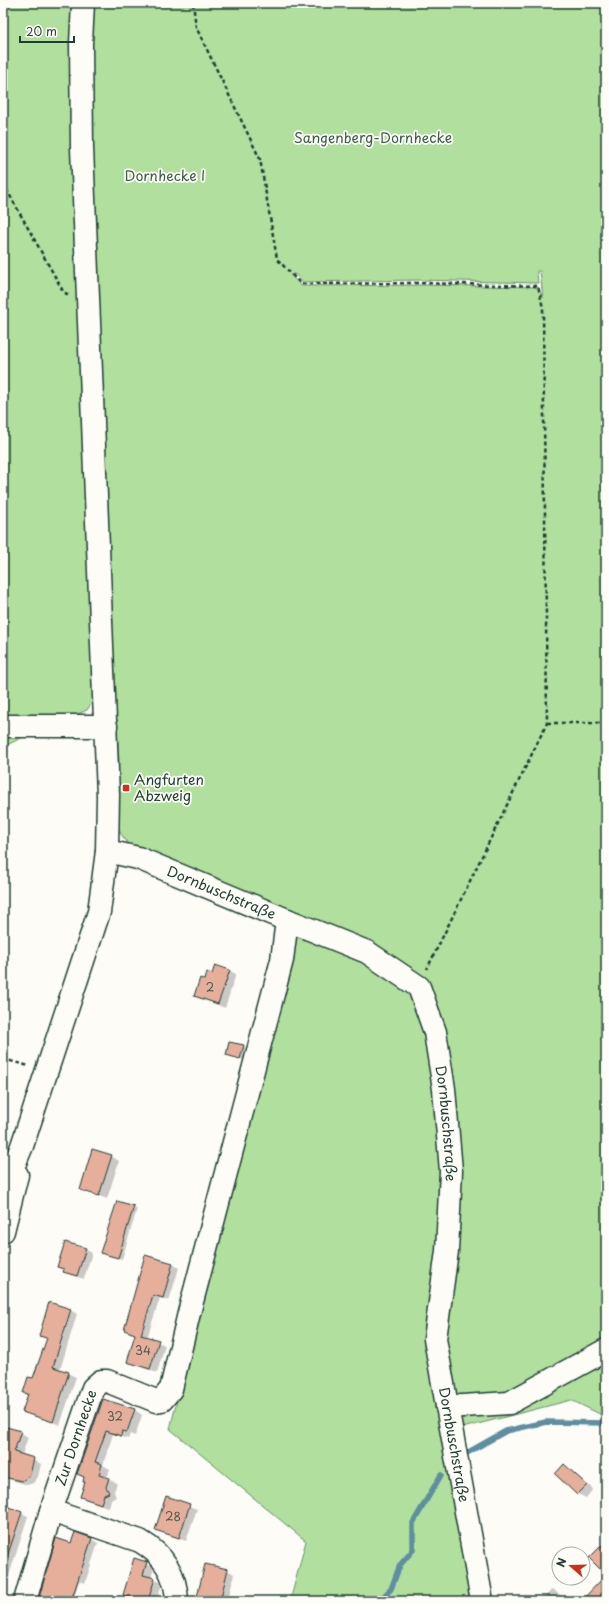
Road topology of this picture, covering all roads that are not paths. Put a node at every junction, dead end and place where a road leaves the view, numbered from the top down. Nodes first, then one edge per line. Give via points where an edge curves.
1 (83, 3) edge
2 (3, 726) edge
3 (106, 726) junction
4 (107, 851) junction
5 (287, 920) junction
6 (22, 1146) junction
7 (3, 1191) edge
8 (3, 1231) edge
9 (602, 1358) edge
10 (447, 1408) junction
11 (51, 1511) junction
12 (25, 1601) edge
13 (177, 1601) edge
14 (482, 1601) edge

1 - 3 street via 82,148
2 - 3 street
3 - 4 street
4 - 5 street, Dornbuschstraße via 138,858
4 - 6 street via 99,912
5 - 10 street, Dornbuschstraße via 367,952 419,987 435,1032 444,1089 451,1171 447,1251 435,1339
5 - 11 street, Zur Dornhecke via 282,960 171,1389 162,1400 156,1401 107,1381 101,1381 96,1385 89,1395
6 - 7 street
6 - 8 street via 14,1192
9 - 10 street via 509,1403
10 - 14 street, Dornbuschstraße
11 - 12 street, Zur Dornhecke
11 - 13 street via 151,1548 167,1563 173,1575

